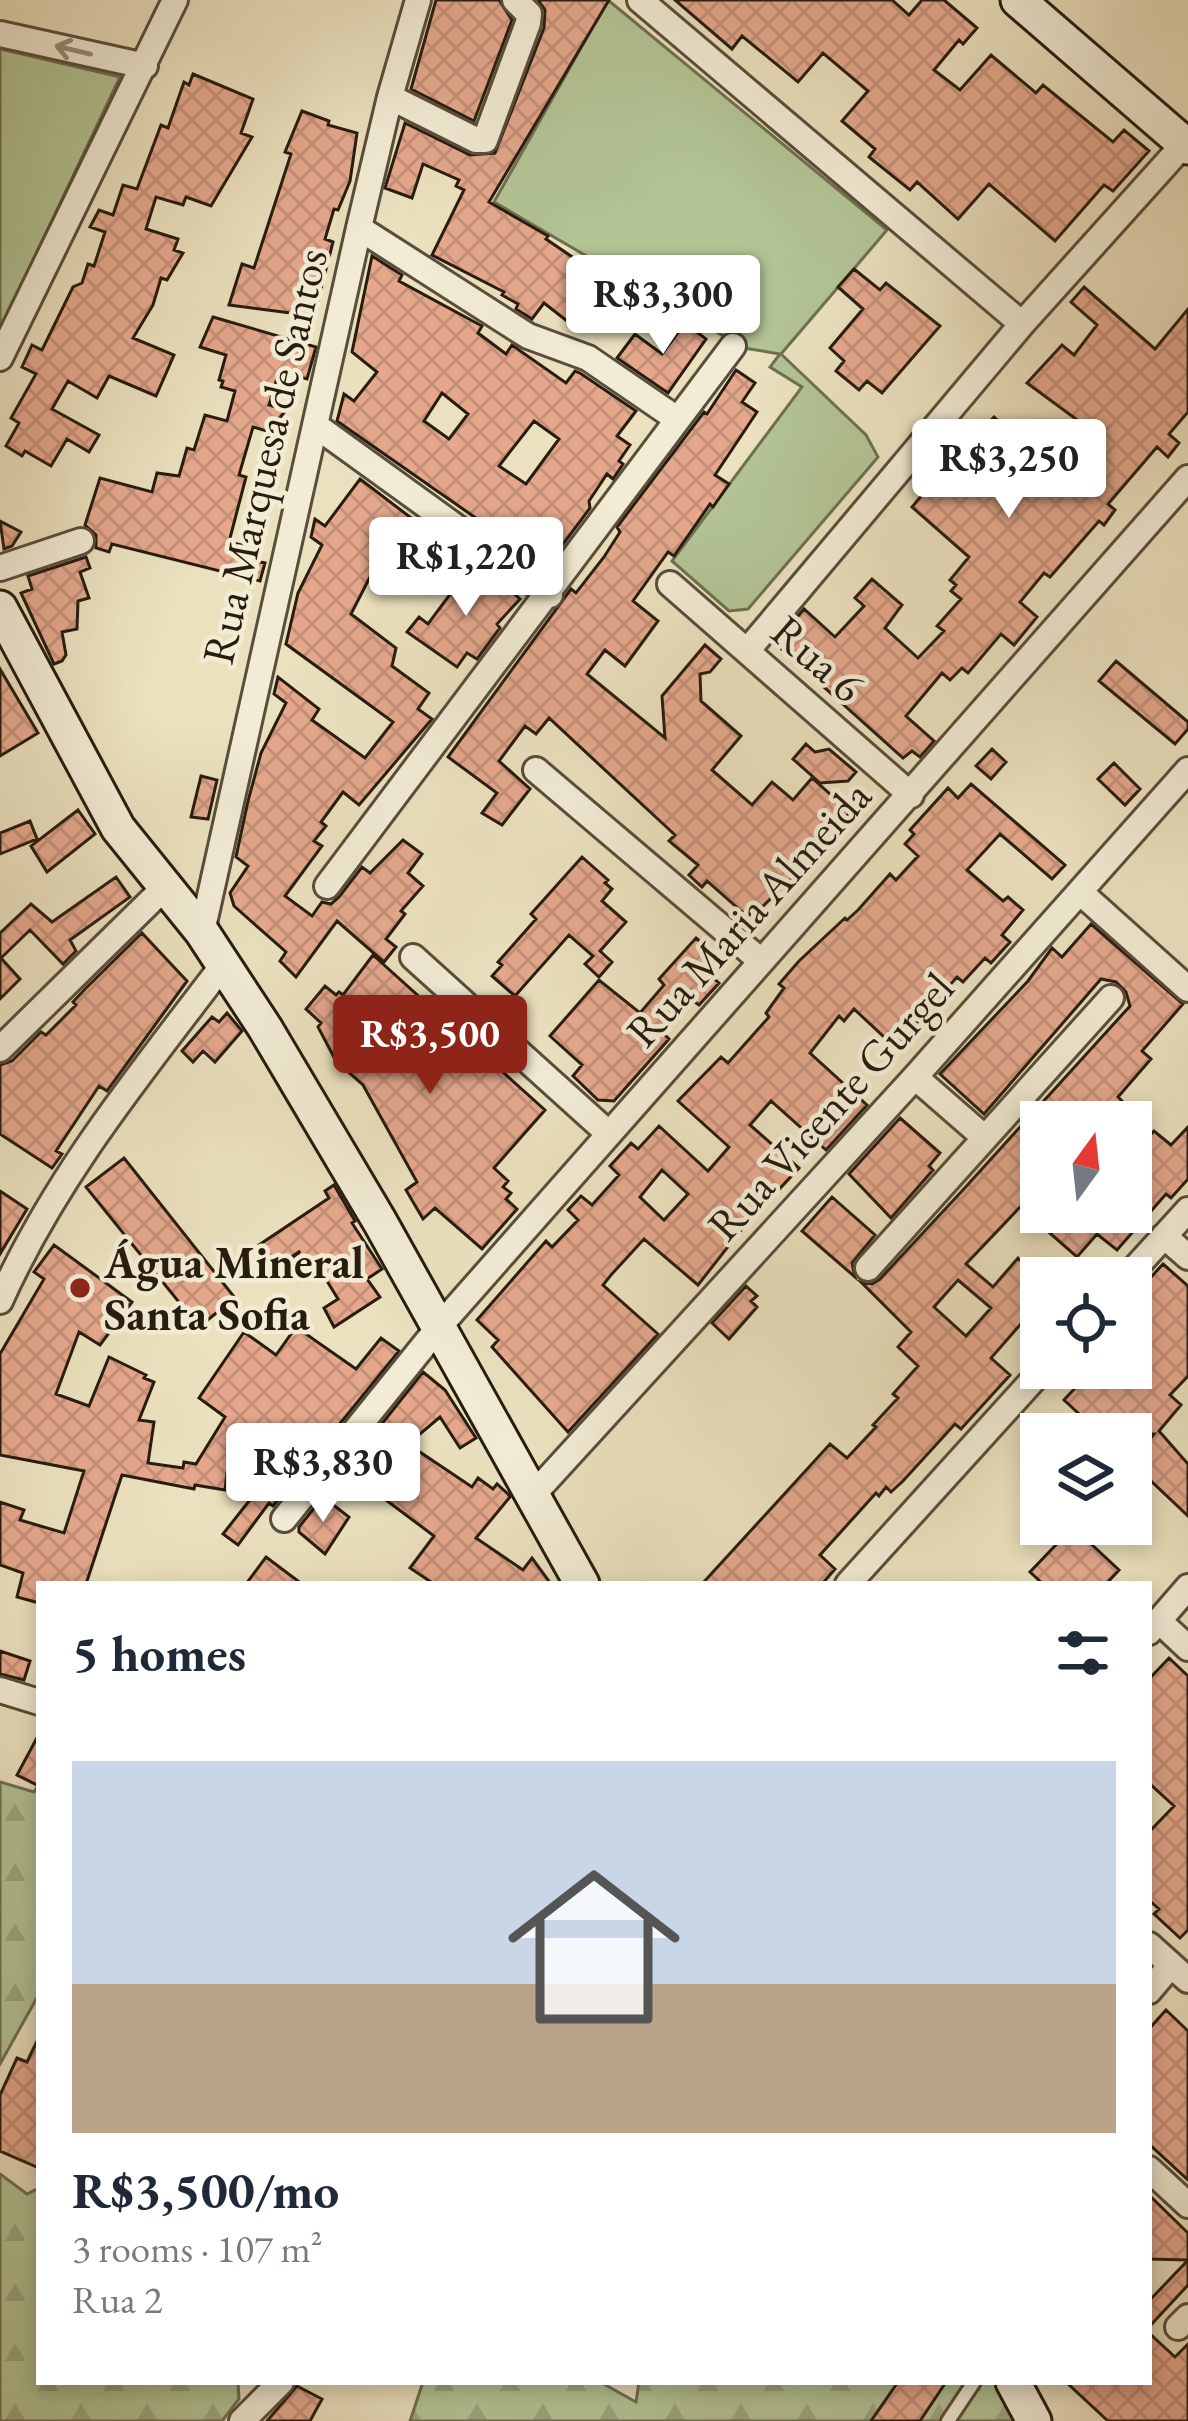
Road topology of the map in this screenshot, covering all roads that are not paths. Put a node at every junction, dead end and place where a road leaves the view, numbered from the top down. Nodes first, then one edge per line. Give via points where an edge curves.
1 (176, 0) edge
2 (418, 0) edge
3 (515, 0) edge
4 (640, 0) edge
5 (1018, 0) edge
6 (0, 34) edge
7 (145, 66) junction
8 (390, 98) junction
9 (1186, 145) edge
10 (359, 228) junction
11 (1022, 324) junction
12 (733, 346) dead end
13 (0, 358) edge
14 (677, 419) junction
15 (315, 425) junction
16 (1188, 478) edge
17 (81, 541) dead end
18 (0, 568) edge
19 (670, 584) dead end
20 (550, 595) junction
21 (0, 608) edge
22 (746, 651) junction
23 (536, 770) dead end
24 (1188, 770) edge
25 (911, 795) junction
26 (327, 886) dead end
27 (164, 889) junction
28 (1079, 892) junction
29 (202, 932) junction
30 (413, 958) dead end
31 (760, 960) junction
32 (223, 965) junction
33 (1188, 989) edge
34 (1111, 998) dead end
35 (0, 1049) edge
36 (916, 1077) junction
37 (608, 1132) junction
38 (985, 1138) junction
39 (1188, 1210) edge
40 (1164, 1237) junction
41 (1145, 1257) edge
42 (1188, 1257) edge
43 (868, 1268) dead end
44 (0, 1301) edge
45 (438, 1328) junction
46 (1026, 1389) edge
47 (532, 1496) junction
48 (284, 1519) dead end
49 (580, 1581) edge
50 (851, 1581) edge
51 (1188, 1587) edge
52 (1154, 1626) edge
53 (1188, 1648) edge
54 (0, 1690) edge
55 (36, 1701) edge
56 (1152, 1948) edge
57 (1180, 1972) edge
58 (1152, 1989) edge
59 (1152, 2172) edge
60 (1188, 2205) edge
61 (278, 2385) edge
62 (972, 2385) edge
63 (1015, 2385) edge
64 (242, 2421) edge
65 (948, 2421) edge
66 (1034, 2421) edge

1 - 7 street
2 - 8 street, Rua Marquesa de Santos
3 - 8 street via 528,23 485,140
4 - 11 street
5 - 9 street
7 -> 6 street
7 - 13 street
8 - 10 street, Rua Marquesa de Santos
9 - 11 street
10 - 14 street via 528,336 588,358
10 - 15 street, Rua Marquesa de Santos
11 - 22 street
12 - 14 street
14 - 20 street
15 - 20 street
15 - 29 street, Rua Marquesa de Santos
16 - 25 street, Rua Maria Almeida
17 - 18 street
19 - 22 street, Rua 6
20 - 26 street
21 - 27 street via 85,773
22 - 25 street, Rua 6
23 - 31 street
24 - 28 street, Rua Vicente Gurgel
25 - 31 street, Rua Maria Almeida
27 - 29 street
27 - 35 street
28 - 33 street
28 - 36 street, Rua Vicente Gurgel
29 - 32 street
30 - 37 street
31 - 37 street, Rua Maria Almeida
32 - 44 street via 84,1147
32 - 45 street
34 - 38 street
36 - 38 street
36 - 47 street, Rua Vicente Gurgel
37 - 45 street, Rua Maria Almeida
38 - 43 street
39 - 40 street
40 - 41 street
40 - 42 street
45 - 47 street
45 - 48 street, Rua Maria Almeida
46 - 50 street
47 - 49 street
51 - 52 street
52 - 53 street
54 - 55 street
56 - 57 street
57 - 58 street
59 - 60 street
61 - 64 street
62 - 65 lane
63 - 66 street

